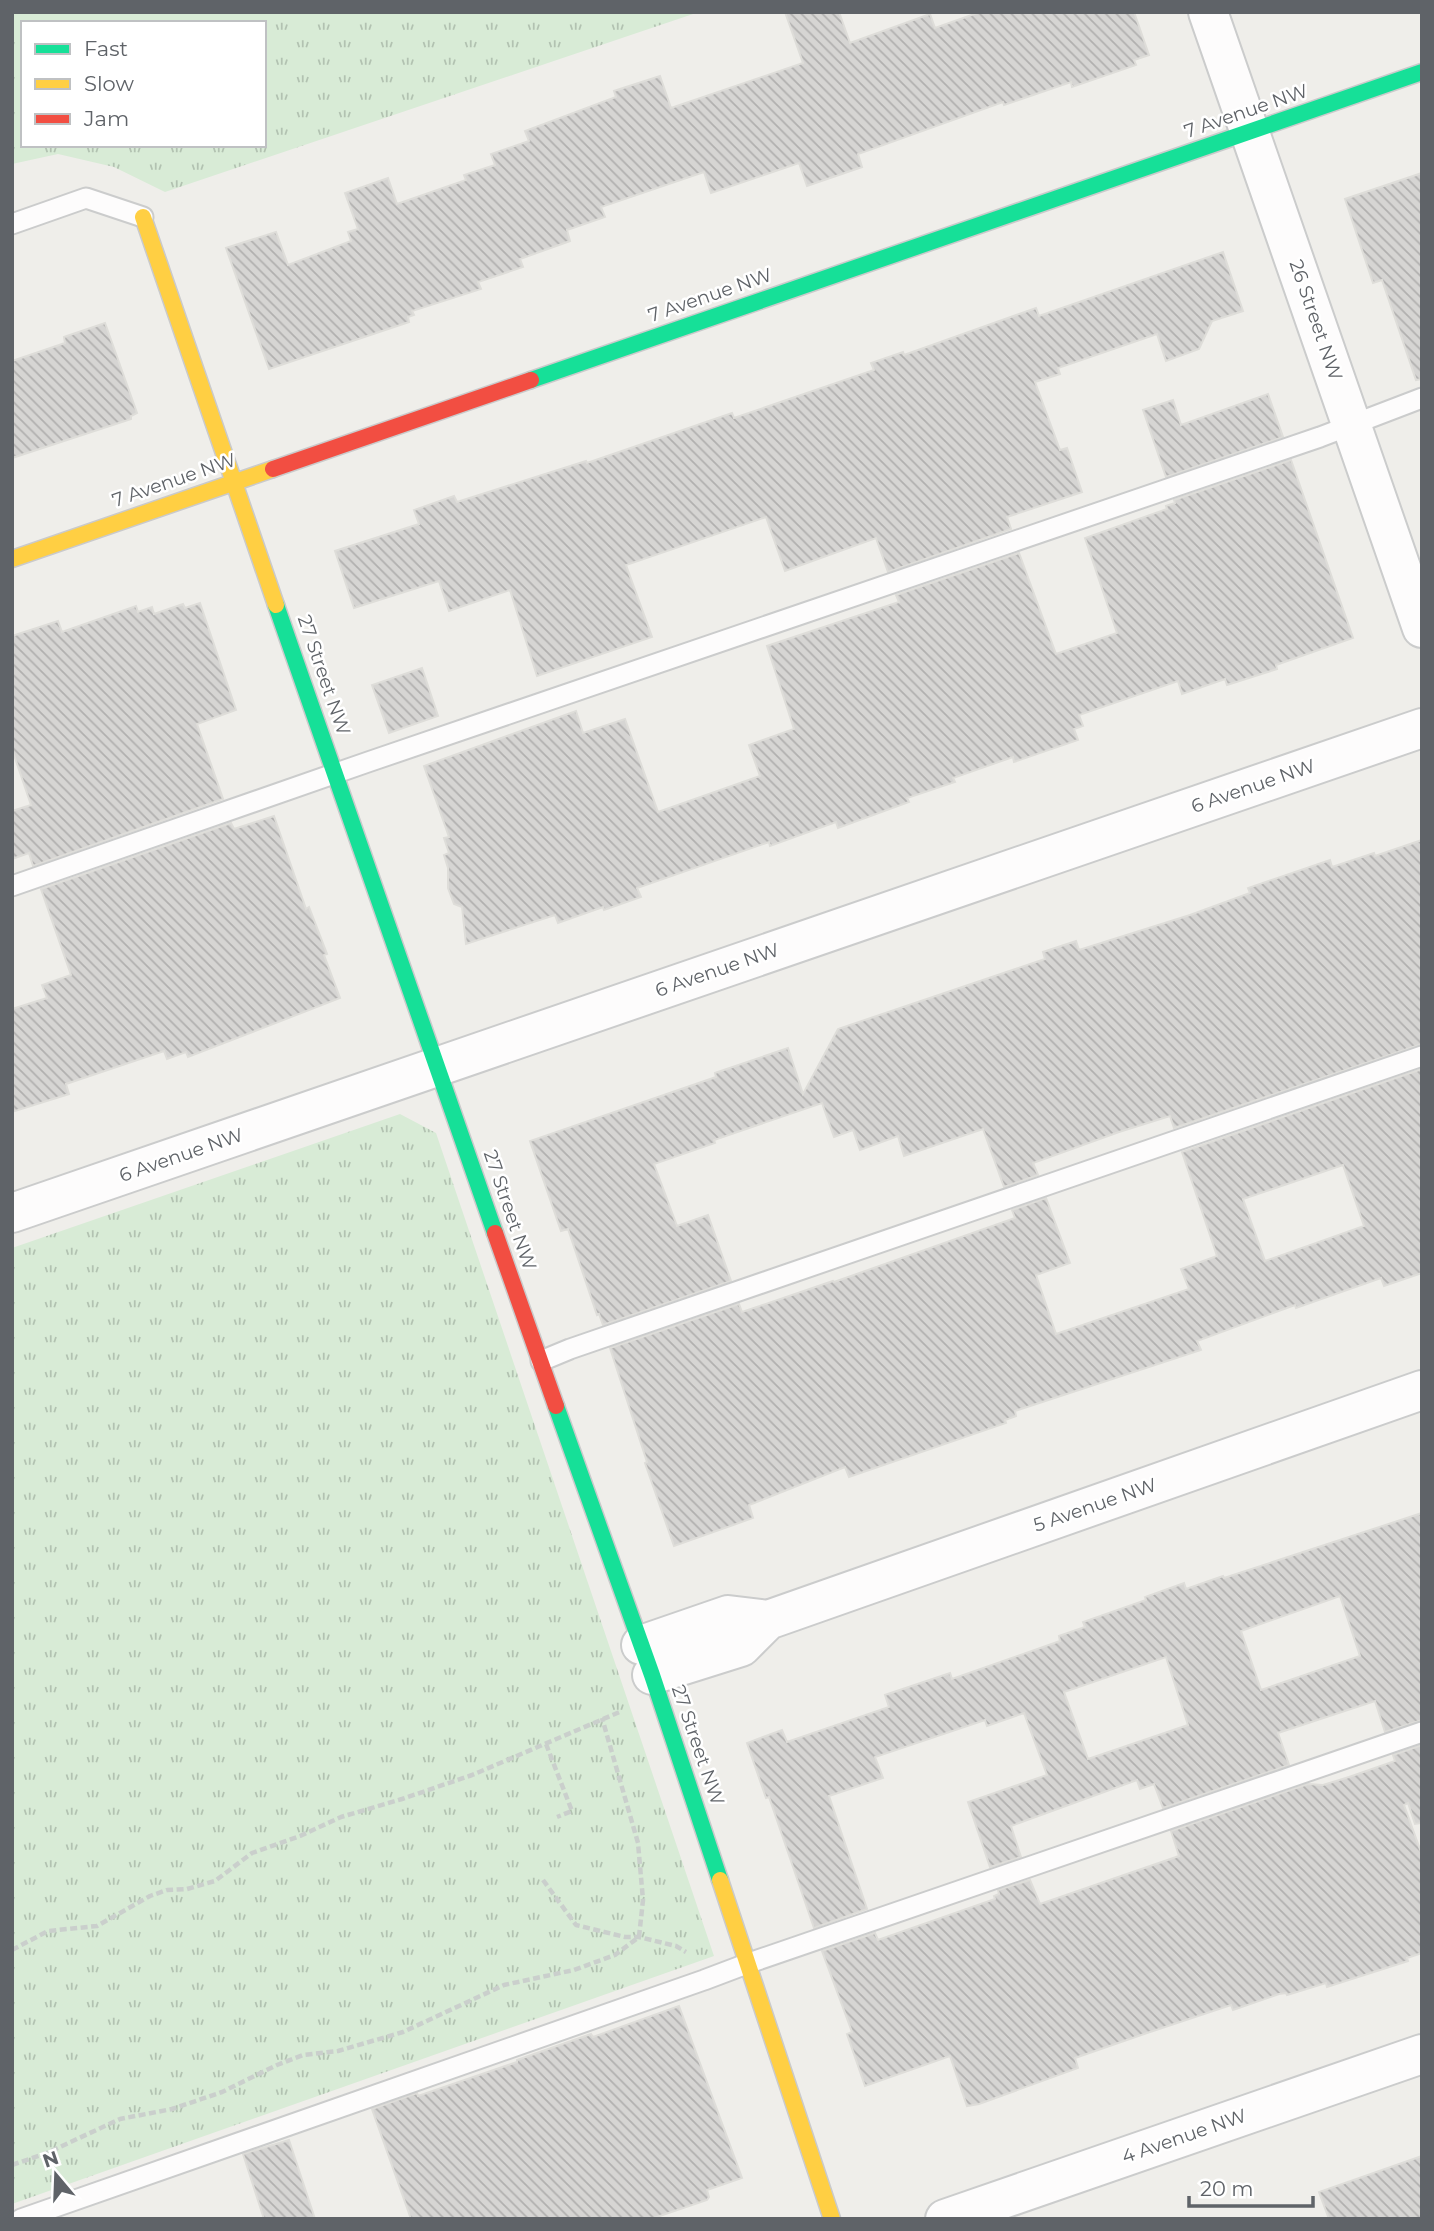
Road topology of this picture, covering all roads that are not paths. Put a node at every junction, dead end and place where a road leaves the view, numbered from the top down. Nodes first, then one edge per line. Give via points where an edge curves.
1 (1208, 12) edge
2 (1422, 72) edge
3 (1251, 131) junction
4 (142, 217) joint
5 (12, 224) edge
6 (1422, 398) edge
7 (1352, 424) junction
8 (235, 482) junction
9 (12, 559) edge
10 (1422, 628) edge
11 (1422, 729) edge
12 (336, 774) junction
13 (12, 886) edge
14 (1422, 1056) edge
15 (436, 1066) junction
16 (12, 1213) edge
17 (541, 1361) junction
18 (1422, 1390) edge
19 (647, 1660) junction
20 (1422, 1732) edge
21 (749, 1963) junction
22 (1422, 2054) edge
23 (21, 2219) edge
24 (832, 2219) edge
25 (945, 2219) edge

1 - 3 street, 26 Street NW
2 - 3 street, 7 Avenue NW
3 - 7 street, 26 Street NW
3 - 8 street, 7 Avenue NW
4 - 5 lane via 86,198
4 - 8 street, 27 Street NW
6 - 7 lane
7 - 10 street, 26 Street NW
7 - 12 lane
8 - 9 street, 7 Avenue NW
8 - 12 street, 27 Street NW
11 - 15 street, 6 Avenue NW
12 - 13 lane
12 - 15 street, 27 Street NW
14 - 17 lane
15 - 16 street, 6 Avenue NW
15 - 17 street, 27 Street NW
17 - 19 street, 27 Street NW
18 - 19 street, 5 Avenue NW via 768,1620 741,1647
19 - 21 street, 27 Street NW
20 - 21 lane
21 - 23 lane
21 - 24 street, 27 Street NW
22 - 25 street, 4 Avenue NW

